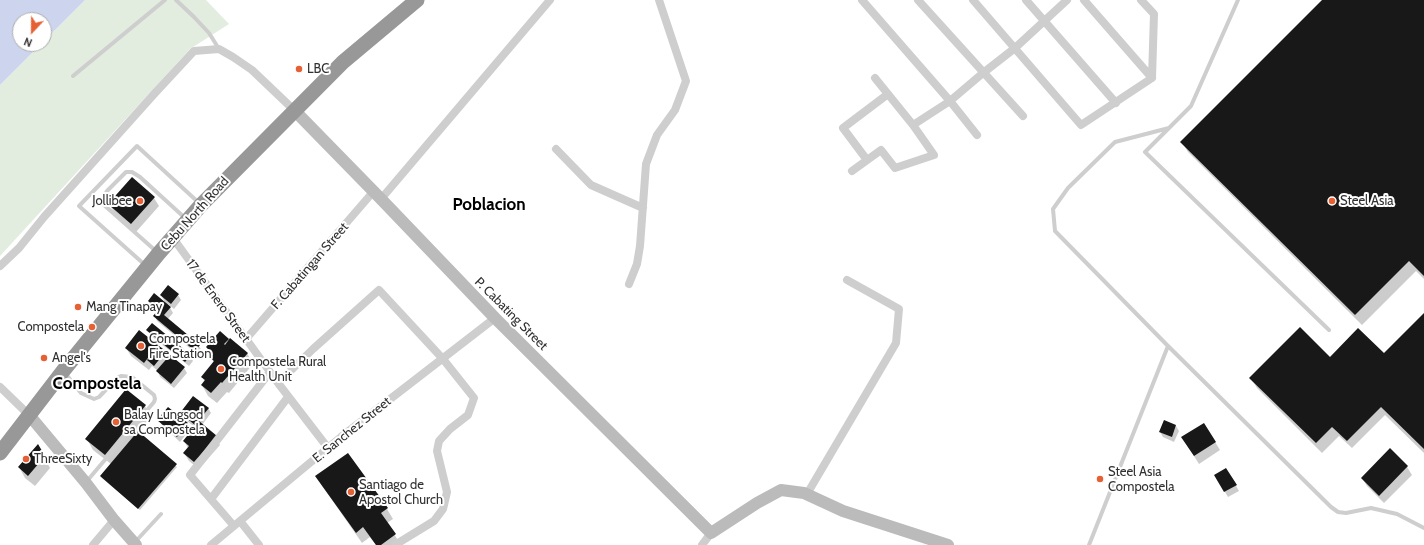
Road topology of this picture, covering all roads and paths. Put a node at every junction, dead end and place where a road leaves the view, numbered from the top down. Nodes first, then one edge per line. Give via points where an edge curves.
1 (165, 0) edge
2 (176, 0) edge
3 (416, 0) edge
4 (550, 0) edge
5 (659, 0) edge
6 (862, 0) edge
7 (918, 0) edge
8 (973, 0) edge
9 (1026, 0) edge
10 (1067, 0) edge
11 (1084, 0) edge
12 (1141, 0) edge
13 (1238, 0) edge
14 (1045, 21) junction
15 (1015, 48) junction
16 (219, 49) junction
17 (983, 73) junction
18 (73, 76) dead end
19 (874, 78) dead end
20 (1152, 78) junction
21 (888, 94) junction
22 (950, 102) junction
23 (1116, 103) junction
24 (295, 111) junction
25 (1022, 116) dead end
26 (913, 125) junction
27 (1169, 128) junction
28 (977, 135) dead end
29 (556, 149) dead end
30 (867, 160) junction
31 (852, 171) dead end
32 (377, 196) junction
33 (201, 205) junction
34 (643, 208) junction
35 (188, 220) junction
36 (173, 238) junction
37 (159, 253) junction
38 (0, 266) edge
39 (148, 268) junction
40 (847, 280) dead end
41 (630, 284) dead end
42 (495, 318) junction
43 (1329, 330) dead end
44 (246, 339) junction
45 (1168, 346) junction
46 (443, 359) junction
47 (63, 371) junction
48 (270, 372) junction
49 (278, 383) junction
50 (0, 387) edge
51 (288, 397) junction
52 (30, 416) junction
53 (328, 448) junction
54 (0, 453) edge
55 (86, 482) junction
56 (807, 494) junction
57 (211, 499) junction
58 (161, 514) dead end
59 (114, 520) junction
60 (237, 523) junction
61 (1423, 526) edge
62 (711, 533) junction
63 (135, 544) edge
64 (93, 545) edge
65 (211, 545) edge
66 (260, 545) edge
67 (395, 545) edge
68 (702, 545) edge
69 (948, 545) edge
70 (1089, 545) edge

1 - 18 lane
2 - 16 lane via 209,33
3 - 24 highway, Cebu North Road via 343,62
4 - 32 street, F. Cabatingan Street
5 - 34 street via 686,81 675,110 657,135 646,164
6 - 22 street
7 - 17 street
8 - 15 street
9 - 14 street
10 - 14 street
11 - 20 street
12 - 20 street via 1154,14
13 - 27 lane via 1191,106
14 - 15 street
14 - 23 street
15 - 17 street
15 - 23 street via 1082,125
16 - 24 street via 252,70
16 - 38 street via 194,51 19,248
17 - 22 street
17 - 25 street
19 - 21 street
20 - 23 street
21 - 26 street
21 - 30 street via 843,128
22 - 26 street
22 - 28 street
24 - 32 street, P. Cabating Street
24 - 33 highway, Cebu North Road
26 - 30 street via 934,155 895,168 881,150
27 - 43 lane via 1145,152
27 - 45 lane via 1115,142 1068,188 1052,209 1055,231
29 - 34 street via 591,185
30 - 31 street
32 - 42 street, P. Cabating Street
32 - 44 street, F. Cabatingan Street
33 - 35 highway, Cebu North Road
33 - 39 lane via 137,146 79,206
34 - 41 street via 640,246
35 - 36 highway, Cebu North Road
35 - 37 lane via 132,172 126,172 107,191 103,198 104,205
36 - 37 highway, Cebu North Road
36 - 44 street, 17 de Enero Street
37 - 39 highway, Cebu North Road
39 - 47 highway, Cebu North Road
40 - 56 street via 899,309 896,342
42 - 46 street, E. Sanchez Street
42 - 62 street, P. Cabating Street
44 - 48 street, 17 de Enero Street
45 - 61 lane via 1338,512 1355,512 1371,508 1397,514
45 - 70 lane
46 - 49 street via 379,290
46 - 53 street, E. Sanchez Street
46 - 67 street via 474,398 468,415 450,429 440,441 437,451 447,492 443,509 434,521
47 - 52 highway, Cebu North Road
47 - 55 lane via 81,393 94,399 121,376 132,377 154,395 155,399
48 - 49 street, 17 de Enero Street
48 - 57 street via 190,475
49 - 51 street, 17 de Enero Street
50 - 52 street
51 - 53 street, 17 de Enero Street
51 - 57 street
52 - 54 highway, Cebu North Road
52 - 55 street
53 - 60 street, E. Sanchez Street
55 - 59 street
56 - 62 street via 781,490
56 - 69 street via 842,510
57 - 60 street
58 - 63 lane
59 - 63 street
59 - 64 street
60 - 65 street, E. Sanchez Street
60 - 66 street
62 - 68 street

